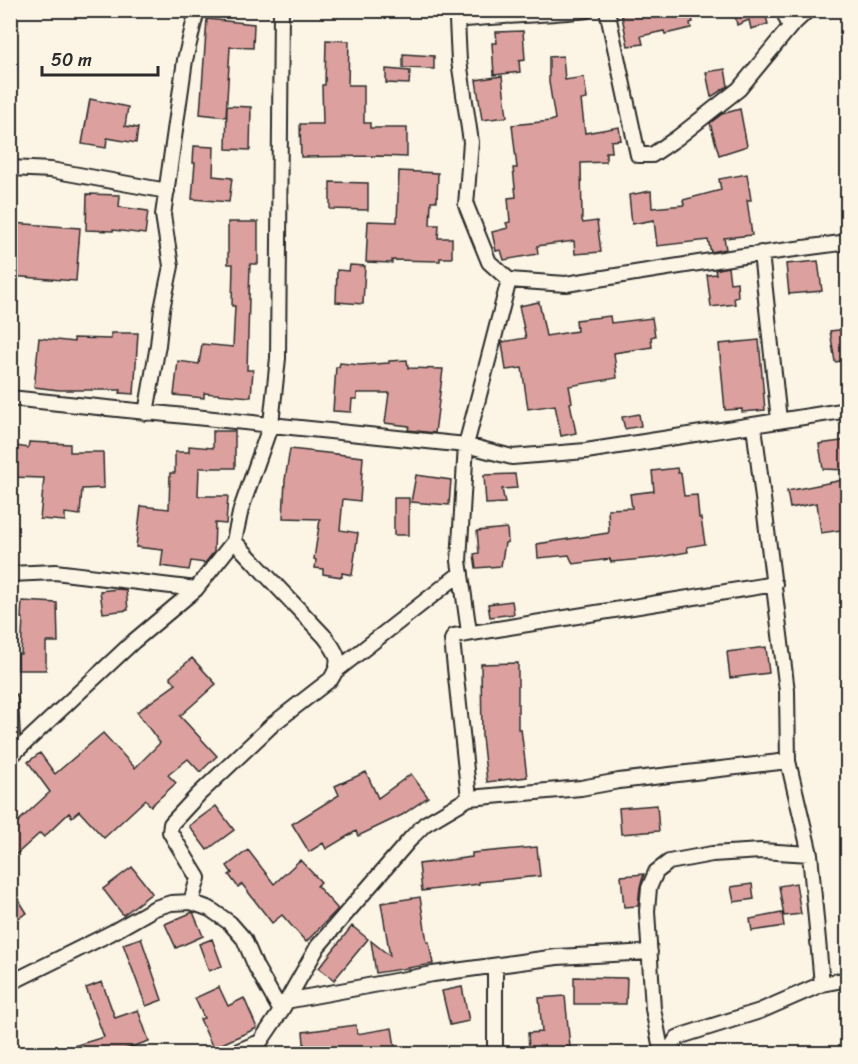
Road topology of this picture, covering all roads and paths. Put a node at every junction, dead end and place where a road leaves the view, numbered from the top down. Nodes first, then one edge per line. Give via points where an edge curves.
1 (197, 10) edge
2 (281, 10) edge
3 (587, 10) edge
4 (607, 10) edge
5 (783, 10) edge
6 (808, 10) edge
7 (455, 15) edge
8 (790, 27) junction
9 (10, 168) edge
10 (167, 191) junction
11 (848, 242) edge
12 (761, 253) junction
13 (508, 280) junction
14 (10, 398) edge
15 (848, 410) edge
16 (146, 413) junction
17 (779, 420) junction
18 (271, 424) junction
19 (754, 426) junction
20 (466, 446) junction
21 (234, 541) junction
22 (461, 573) junction
23 (10, 574) edge
24 (775, 584) junction
25 (196, 590) junction
26 (469, 632) junction
27 (337, 670) junction
28 (10, 700) edge
29 (12, 755) edge
30 (788, 761) junction
31 (469, 798) junction
32 (810, 854) junction
33 (190, 902) junction
34 (650, 952) junction
35 (495, 966) junction
36 (848, 979) edge
37 (10, 983) edge
38 (822, 984) junction
39 (283, 1006) junction
40 (263, 1048) edge
41 (231, 1053) edge
42 (495, 1053) edge
43 (662, 1053) edge
44 (667, 1053) edge

1 - 10 street via 185,60
2 - 18 street via 278,358
3 - 7 street
4 - 8 street via 638,155 652,155 739,89
5 - 8 street
6 - 8 street
7 - 13 street via 471,142 466,205 489,262
9 - 10 street via 51,170
10 - 16 street via 163,215 171,266
11 - 12 street
12 - 13 street via 566,284
12 - 17 street
13 - 20 street
14 - 16 street
15 - 17 street
16 - 18 street
17 - 19 street
18 - 20 street
18 - 21 street
19 - 20 street via 512,458
19 - 24 street
20 - 22 street
21 - 25 street
21 - 27 street via 325,637 338,660
22 - 26 street
22 - 27 street
23 - 25 street via 55,572
24 - 26 street
24 - 30 street via 788,691
25 - 29 street via 134,641
26 - 31 street via 456,634 452,640
27 - 33 street via 331,679 273,724 171,824 173,837 198,878
28 - 29 street
30 - 31 street
30 - 32 street
31 - 39 street via 425,824 365,889 318,946
32 - 34 street via 760,851 669,862 656,872 649,888
32 - 38 street
33 - 37 street via 155,908
33 - 39 street via 210,909 230,923 244,939 256,967
34 - 35 street via 558,957
34 - 43 street via 653,1009
35 - 39 street via 433,974
35 - 42 street
36 - 38 street
38 - 44 street via 760,1011 677,1038
39 - 40 street
40 - 41 street

